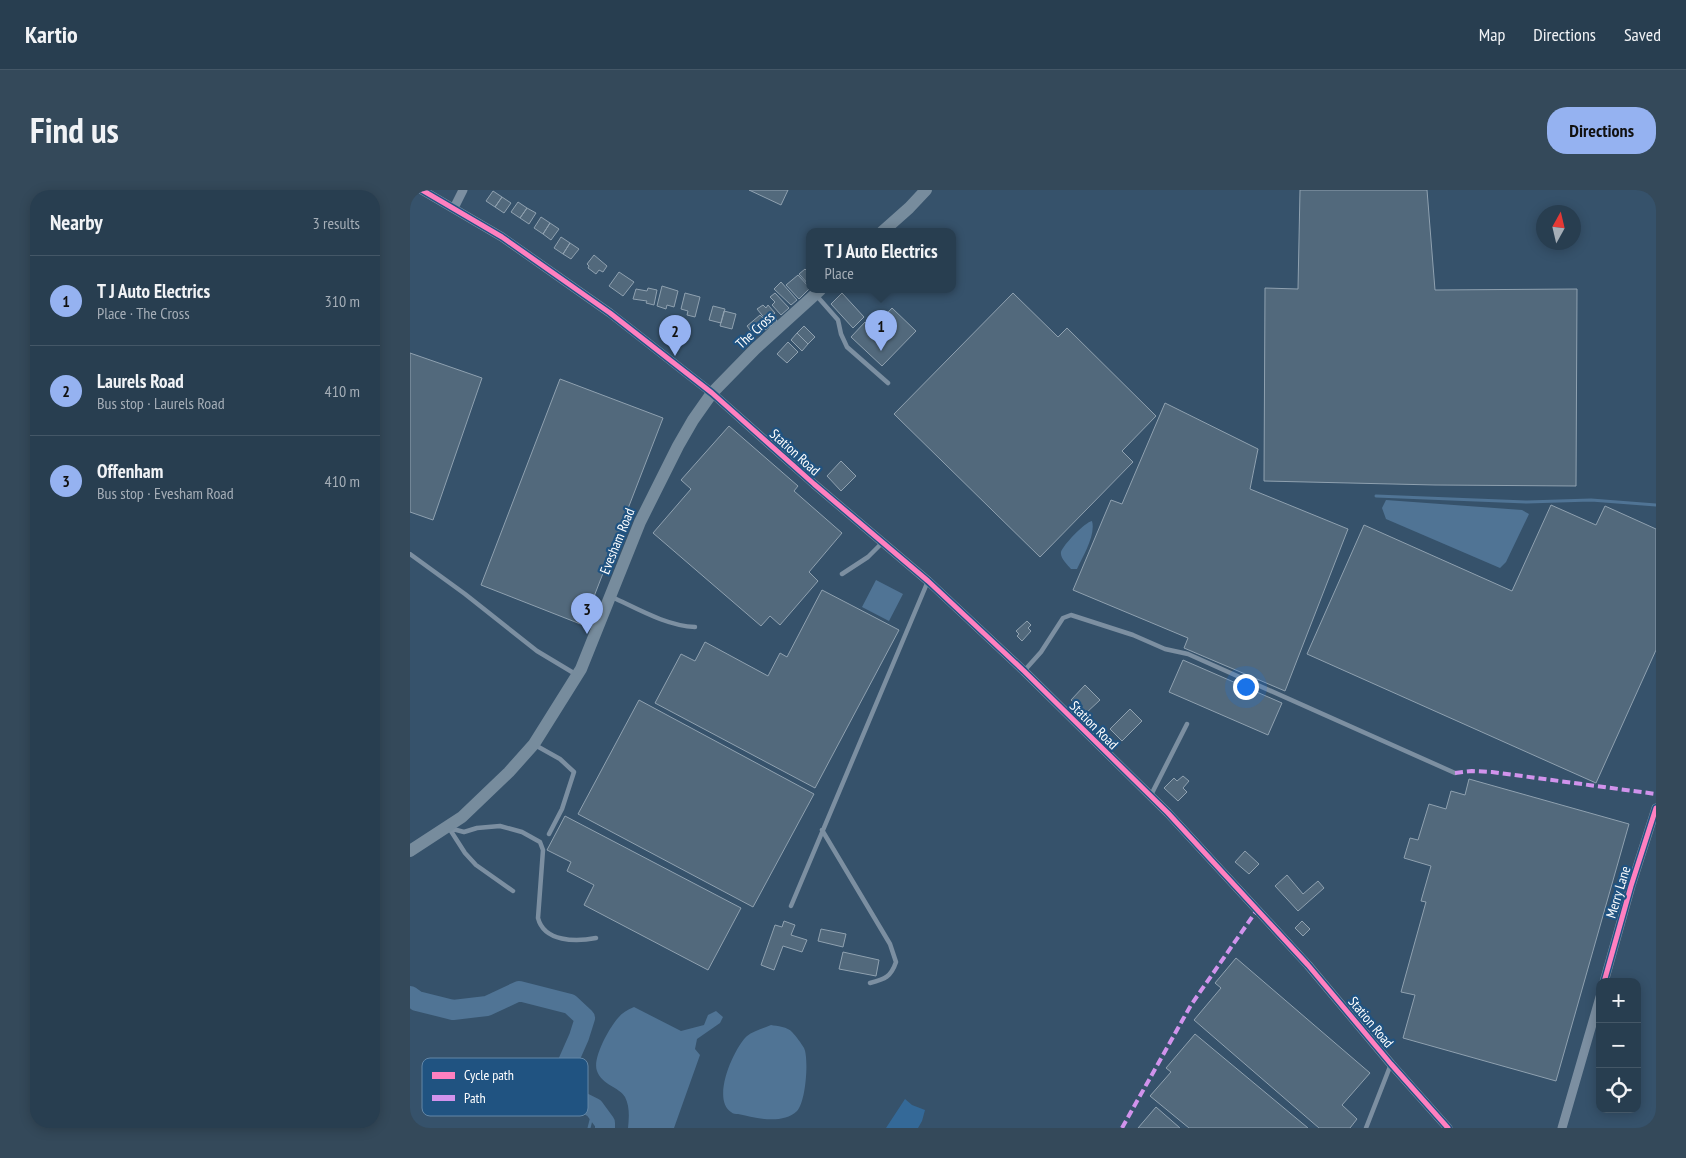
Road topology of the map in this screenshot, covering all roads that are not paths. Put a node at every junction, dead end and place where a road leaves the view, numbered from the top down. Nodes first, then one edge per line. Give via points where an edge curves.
1 (422, 190) edge
2 (463, 190) edge
3 (926, 190) edge
4 (454, 208) junction
5 (887, 228) edge
6 (816, 293) edge
7 (818, 293) edge
8 (888, 383) dead end
9 (712, 393) junction
10 (883, 542) junction
11 (410, 554) edge
12 (842, 574) dead end
13 (928, 581) junction
14 (611, 596) junction
15 (695, 627) dead end
16 (1024, 671) junction
17 (578, 675) junction
18 (1187, 724) dead end
19 (534, 744) junction
20 (1455, 773) dead end
21 (1150, 797) junction
22 (1656, 808) edge
23 (448, 827) junction
24 (822, 830) junction
25 (549, 834) dead end
26 (410, 851) edge
27 (513, 891) dead end
28 (791, 906) dead end
29 (596, 938) dead end
30 (1605, 978) edge
31 (870, 983) dead end
32 (1596, 1011) edge
33 (1391, 1064) junction
34 (1366, 1128) edge
35 (1448, 1128) edge
36 (1562, 1128) edge

1 - 4 street, Station Road
2 - 4 street
3 - 5 main road
4 - 9 street, Station Road via 502,237 610,313
6 - 9 main road, The Cross
7 - 8 lane via 838,320 848,347
9 - 10 street, Station Road
9 - 14 main road, Evesham Road via 678,446 644,514
10 - 12 lane via 868,557
10 - 13 street, Station Road
11 - 17 lane via 537,651
13 - 16 street, Station Road
13 - 24 lane
14 - 15 lane via 682,627
14 - 17 main road, Evesham Road
16 - 20 lane via 1063,618 1071,615 1165,649 1188,654
16 - 21 street, Station Road
17 - 19 main road, Evesham Road
18 - 21 lane
19 - 23 main road, Evesham Road via 509,772
19 - 25 lane via 560,759 574,772 562,809
21 - 33 street, Station Road via 1308,965
22 - 30 street, Merry Lane
23 - 26 main road, Evesham Road
23 - 27 lane via 476,865
23 - 29 lane via 464,832 500,826 522,832 540,842 543,850 540,927 550,935 563,938 581,941
24 - 28 lane
24 - 31 lane via 890,944 896,962 886,979
32 - 36 street
33 - 34 lane
33 - 35 street, Station Road

